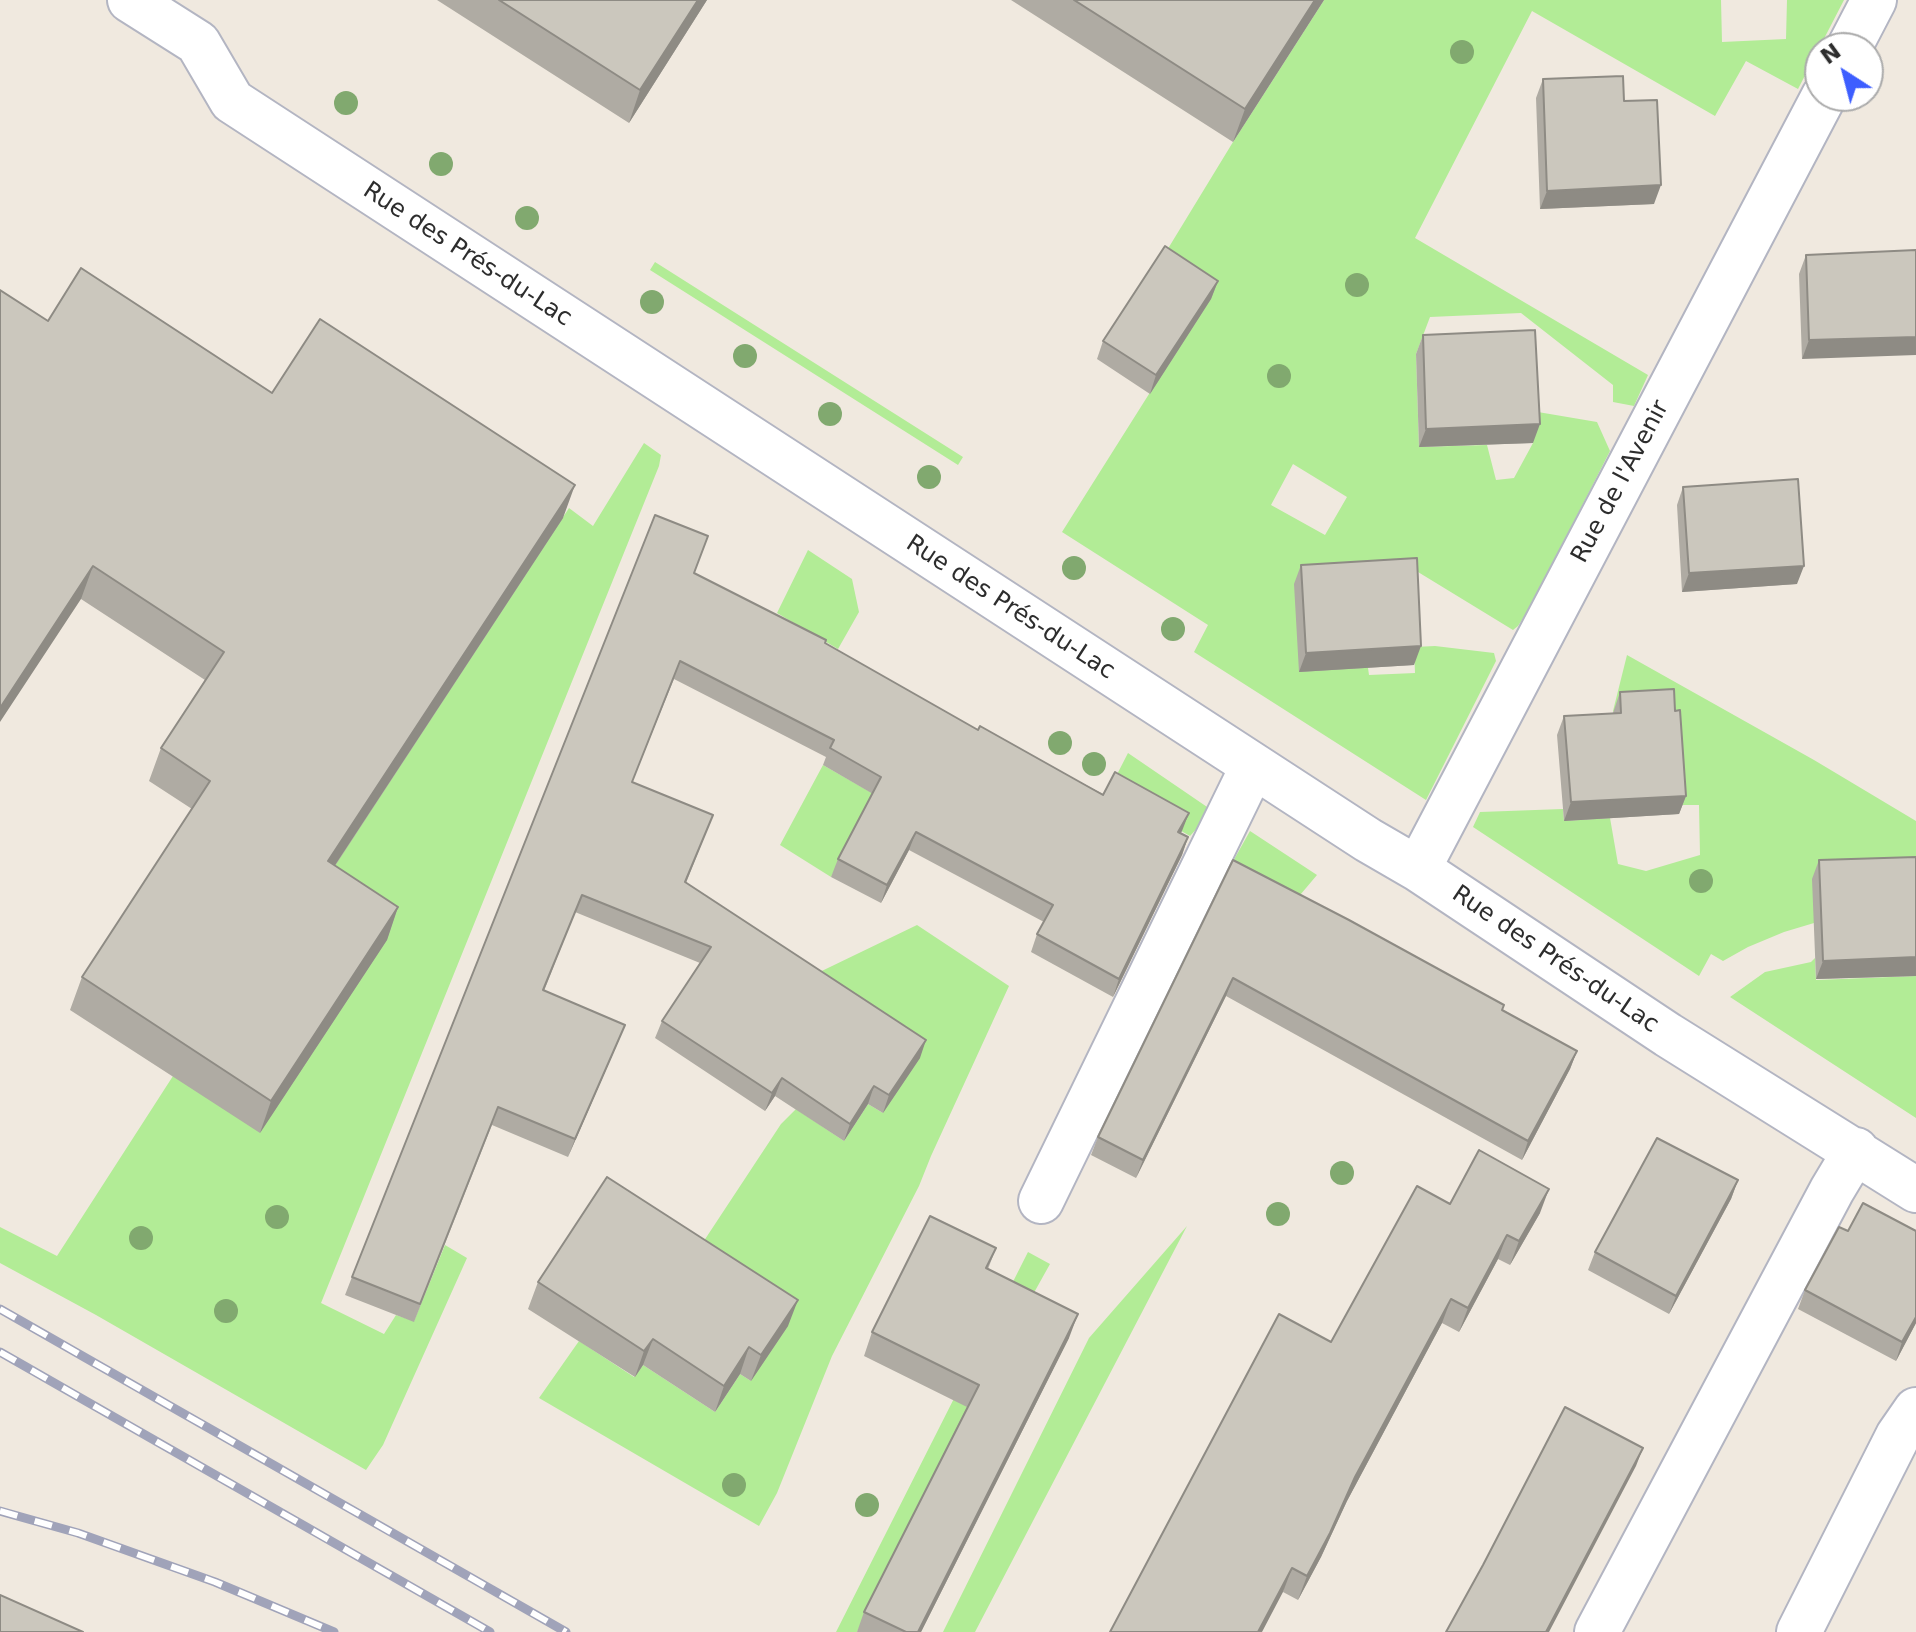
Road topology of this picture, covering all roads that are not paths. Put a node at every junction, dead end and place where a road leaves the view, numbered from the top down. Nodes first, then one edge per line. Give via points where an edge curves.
1 (130, 0) edge
2 (1874, 0) edge
3 (1857, 32) edge
4 (1816, 112) edge
5 (1253, 766) junction
6 (1418, 869) junction
7 (1856, 1150) junction
8 (1916, 1190) edge
9 (1041, 1201) dead end
10 (1916, 1410) edge
11 (1597, 1632) edge
12 (1799, 1632) edge

1 - 5 street, Rue des Prés-du-Lac via 198,43 232,101
2 - 3 street
4 - 6 street, Rue de l'Avenir
5 - 6 street, Rue des Prés-du-Lac
5 - 9 street
6 - 7 street, Rue des Prés-du-Lac via 1668,1035
7 - 8 street, Rue des Prés-du-Lac
7 - 11 street
10 - 12 street

